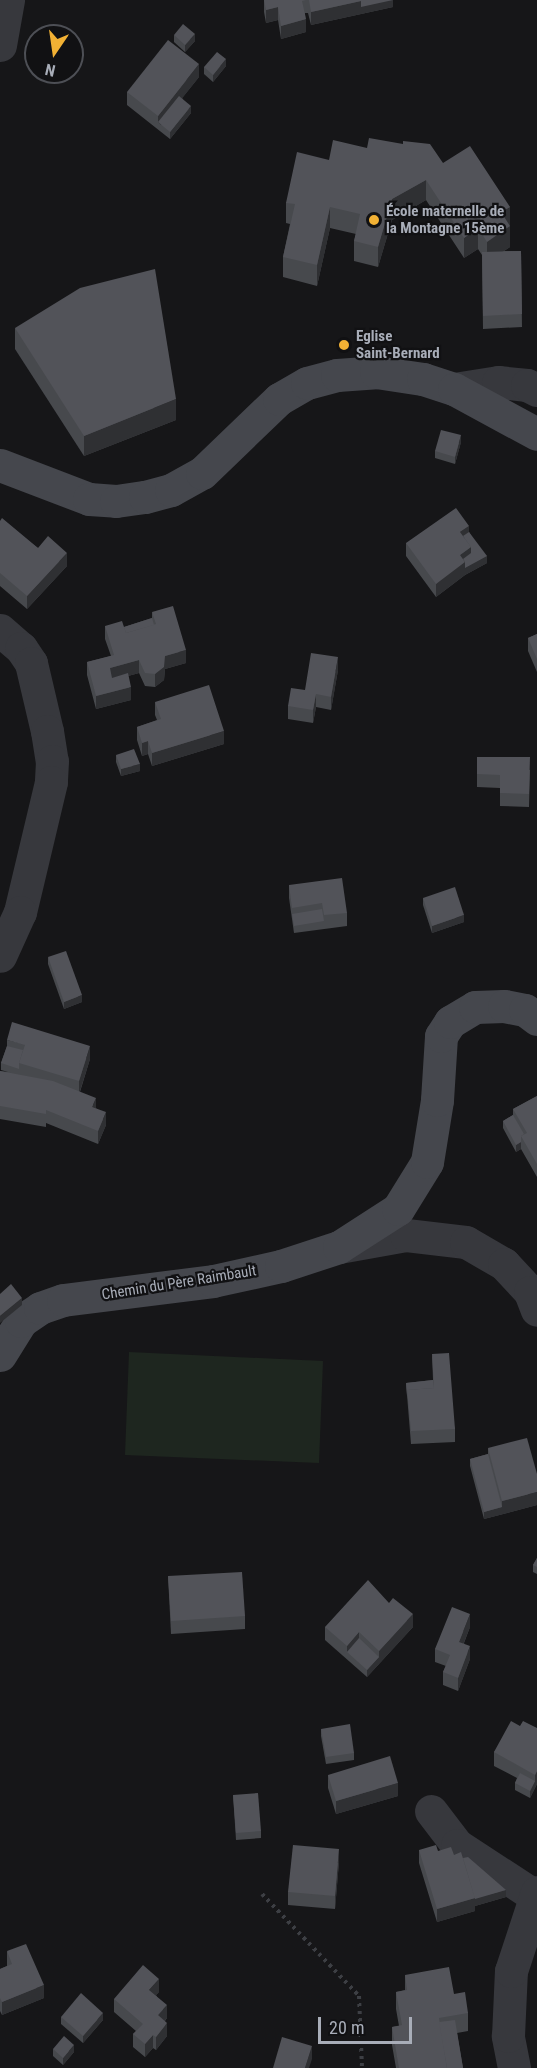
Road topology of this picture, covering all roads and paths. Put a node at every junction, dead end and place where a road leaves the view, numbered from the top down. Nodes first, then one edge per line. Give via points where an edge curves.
1 (8, 0) edge
2 (0, 45) edge
3 (454, 389) junction
4 (537, 390) edge
5 (537, 434) edge
6 (0, 465) edge
7 (0, 630) edge
8 (0, 956) edge
9 (537, 1019) edge
10 (339, 1247) junction
11 (537, 1310) edge
12 (0, 1355) edge
13 (431, 1811) dead end
14 (262, 1894) dead end
15 (536, 1894) edge
16 (362, 2068) edge
17 (514, 2068) edge

1 - 2 street
3 - 4 street via 498,382
3 - 5 street
3 - 6 street via 423,379 376,372 337,375 307,383 279,399 202,473 171,490 145,497 89,499
7 - 8 street via 31,663 52,761 51,782 20,912
9 - 10 street, Chemin du Père Raimbault via 525,1010 475,1007 450,1022 441,1036 437,1100 427,1162 398,1209
10 - 11 street via 406,1235 466,1242 504,1264 530,1292
10 - 12 street, Chemin du Père Raimbault via 213,1281 63,1300 40,1308 21,1321
13 - 15 street via 457,1845
14 - 16 path via 359,1996
15 - 17 street via 511,1971 508,2036

